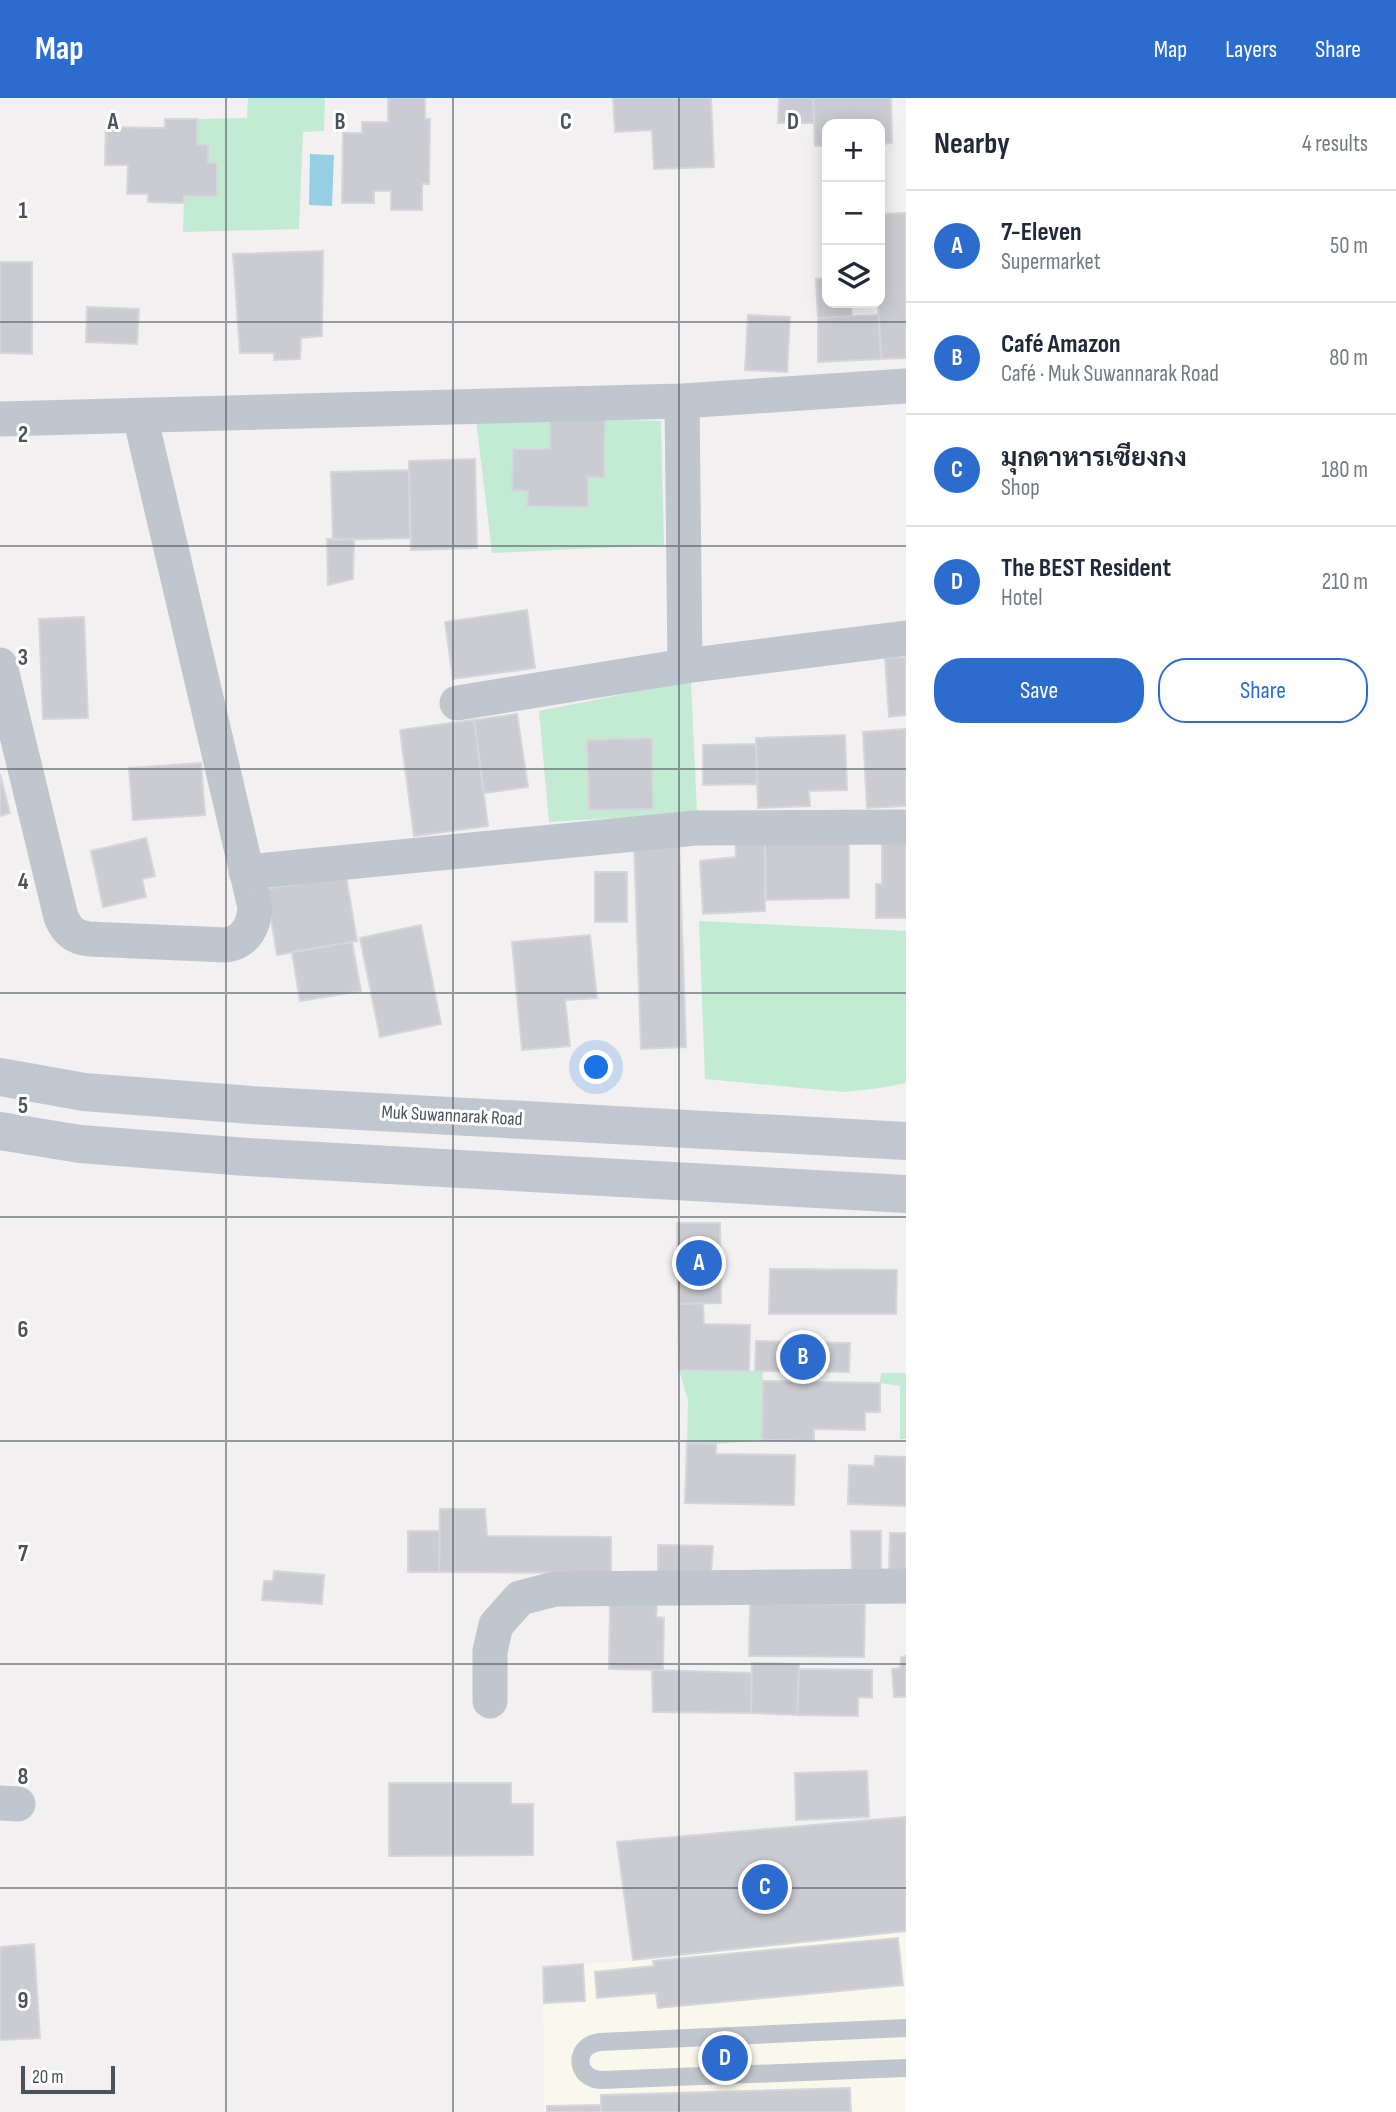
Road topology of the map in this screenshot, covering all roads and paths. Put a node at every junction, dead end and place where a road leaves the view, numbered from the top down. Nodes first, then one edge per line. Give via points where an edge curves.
1 (906, 386) edge
2 (682, 401) junction
3 (140, 416) junction
4 (0, 419) edge
5 (906, 638) edge
6 (0, 665) edge
7 (685, 666) junction
8 (457, 703) dead end
9 (906, 827) edge
10 (246, 872) junction
11 (0, 1077) edge
12 (251, 1105) junction
13 (0, 1131) edge
14 (895, 1135) edge
15 (247, 1157) junction
16 (855, 1191) junction
17 (906, 1194) edge
18 (906, 1213) edge
19 (906, 1586) edge
20 (490, 1701) dead end
21 (906, 2028) edge
22 (906, 2068) edge

1 - 2 street
2 - 3 street
2 - 7 street
3 - 4 street
3 - 10 street
5 - 7 street
6 - 10 street via 61,917 73,934 89,939 235,944 254,918
7 - 8 street
9 - 10 street via 695,828
11 - 12 main road, Muk Suwannarak Road via 84,1092
12 - 14 main road, Muk Suwannarak Road
12 - 15 main road
13 - 15 main road via 80,1144
15 - 16 main road
16 - 17 main road
16 - 18 main road
19 - 20 street via 555,1589 520,1598 496,1625 490,1651
21 - 22 lane via 600,2042 588,2045 580,2062 590,2077 601,2080

